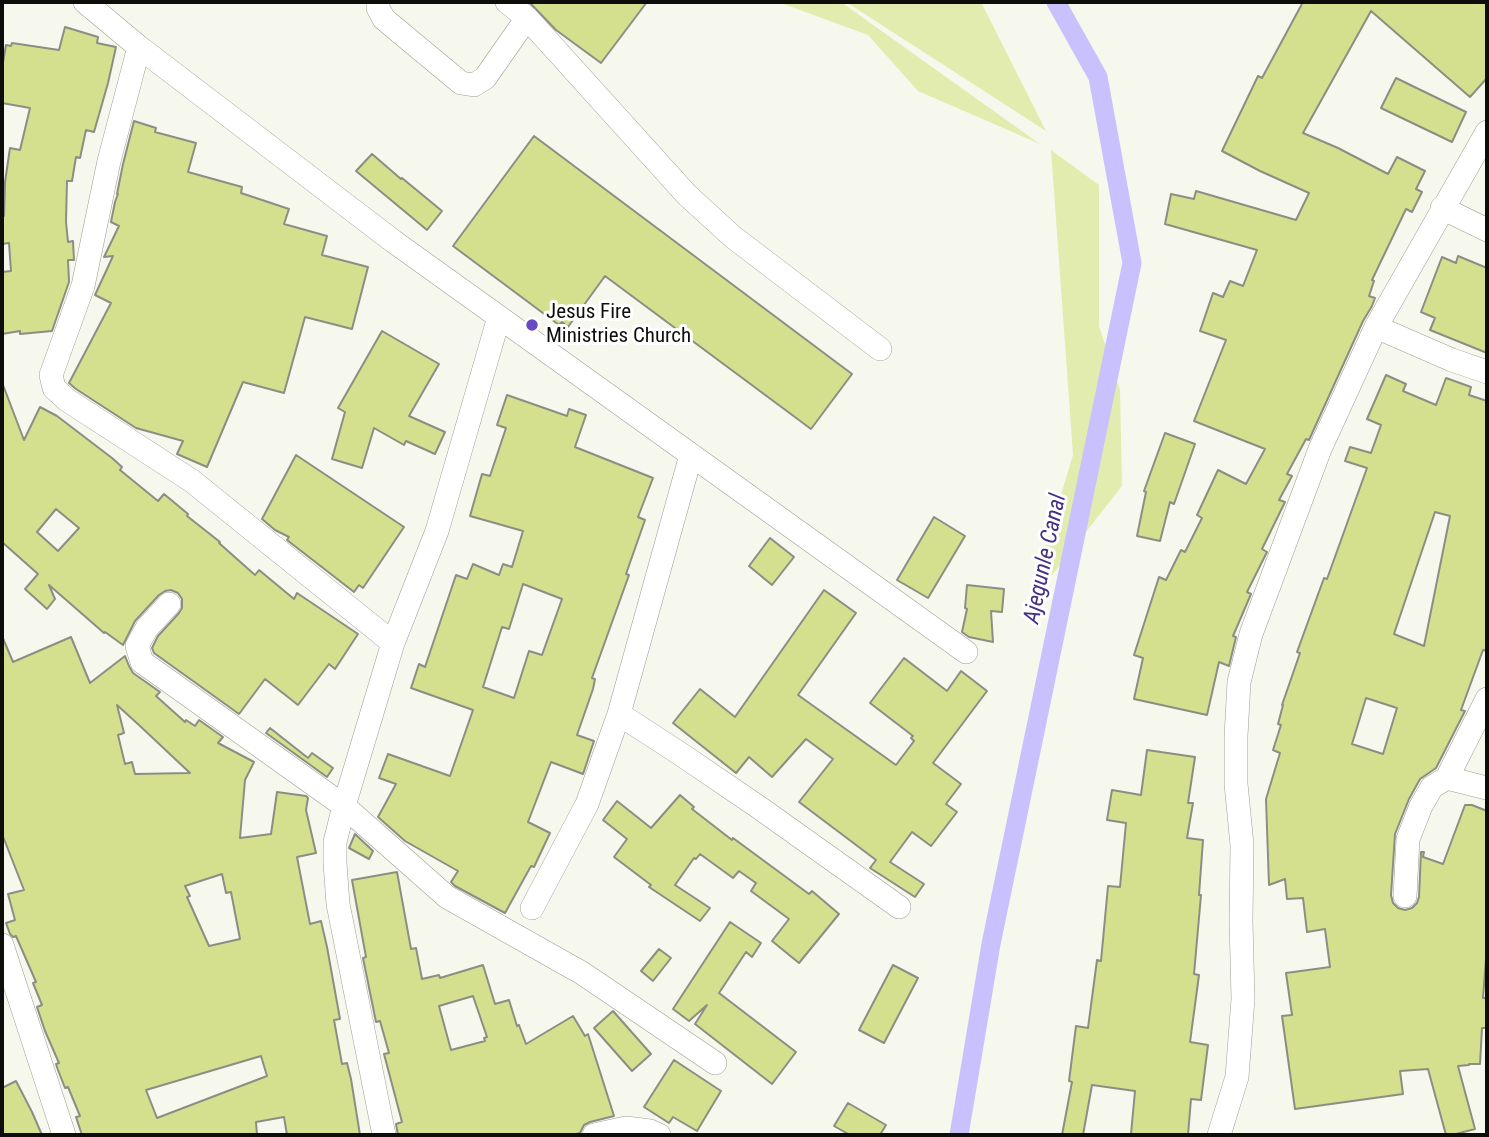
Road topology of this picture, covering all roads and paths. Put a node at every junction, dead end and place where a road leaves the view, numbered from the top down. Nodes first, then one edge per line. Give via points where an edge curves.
1 (85, 2) edge
2 (378, 2) edge
3 (507, 2) edge
4 (527, 18) junction
5 (139, 47) junction
6 (1487, 132) edge
7 (1443, 208) junction
8 (1487, 230) edge
9 (499, 317) junction
10 (1376, 327) junction
11 (880, 349) dead end
12 (1487, 372) edge
13 (691, 455) junction
14 (169, 604) dead end
15 (393, 643) junction
16 (966, 652) dead end
17 (1487, 699) edge
18 (619, 714) junction
19 (1447, 778) junction
20 (1487, 788) edge
21 (344, 806) junction
22 (1405, 896) dead end
23 (899, 907) dead end
24 (532, 908) dead end
25 (2, 945) edge
26 (715, 1063) dead end
27 (64, 1135) edge
28 (384, 1135) edge
29 (594, 1135) edge
30 (659, 1135) edge
31 (1219, 1135) edge

1 - 5 street
2 - 4 street via 384,19 461,83 474,85 485,78
3 - 4 street
4 - 11 street via 696,204
5 - 9 street
5 - 15 street via 83,286 51,374 54,388 192,481
6 - 7 street
7 - 8 street
7 - 10 street
9 - 13 street
9 - 15 street via 437,531
10 - 12 street
10 - 31 street via 1320,449 1251,634 1239,682 1236,784 1242,845 1243,999 1237,1077
13 - 16 street
13 - 18 street
14 - 21 street via 137,646 142,662
15 - 21 street
17 - 19 street
18 - 23 street
18 - 24 street via 587,804
19 - 20 street
19 - 22 street via 1432,788 1408,839
21 - 26 street via 447,897 582,973
21 - 28 street via 335,842 338,904
25 - 27 street
29 - 30 street via 626,1128

